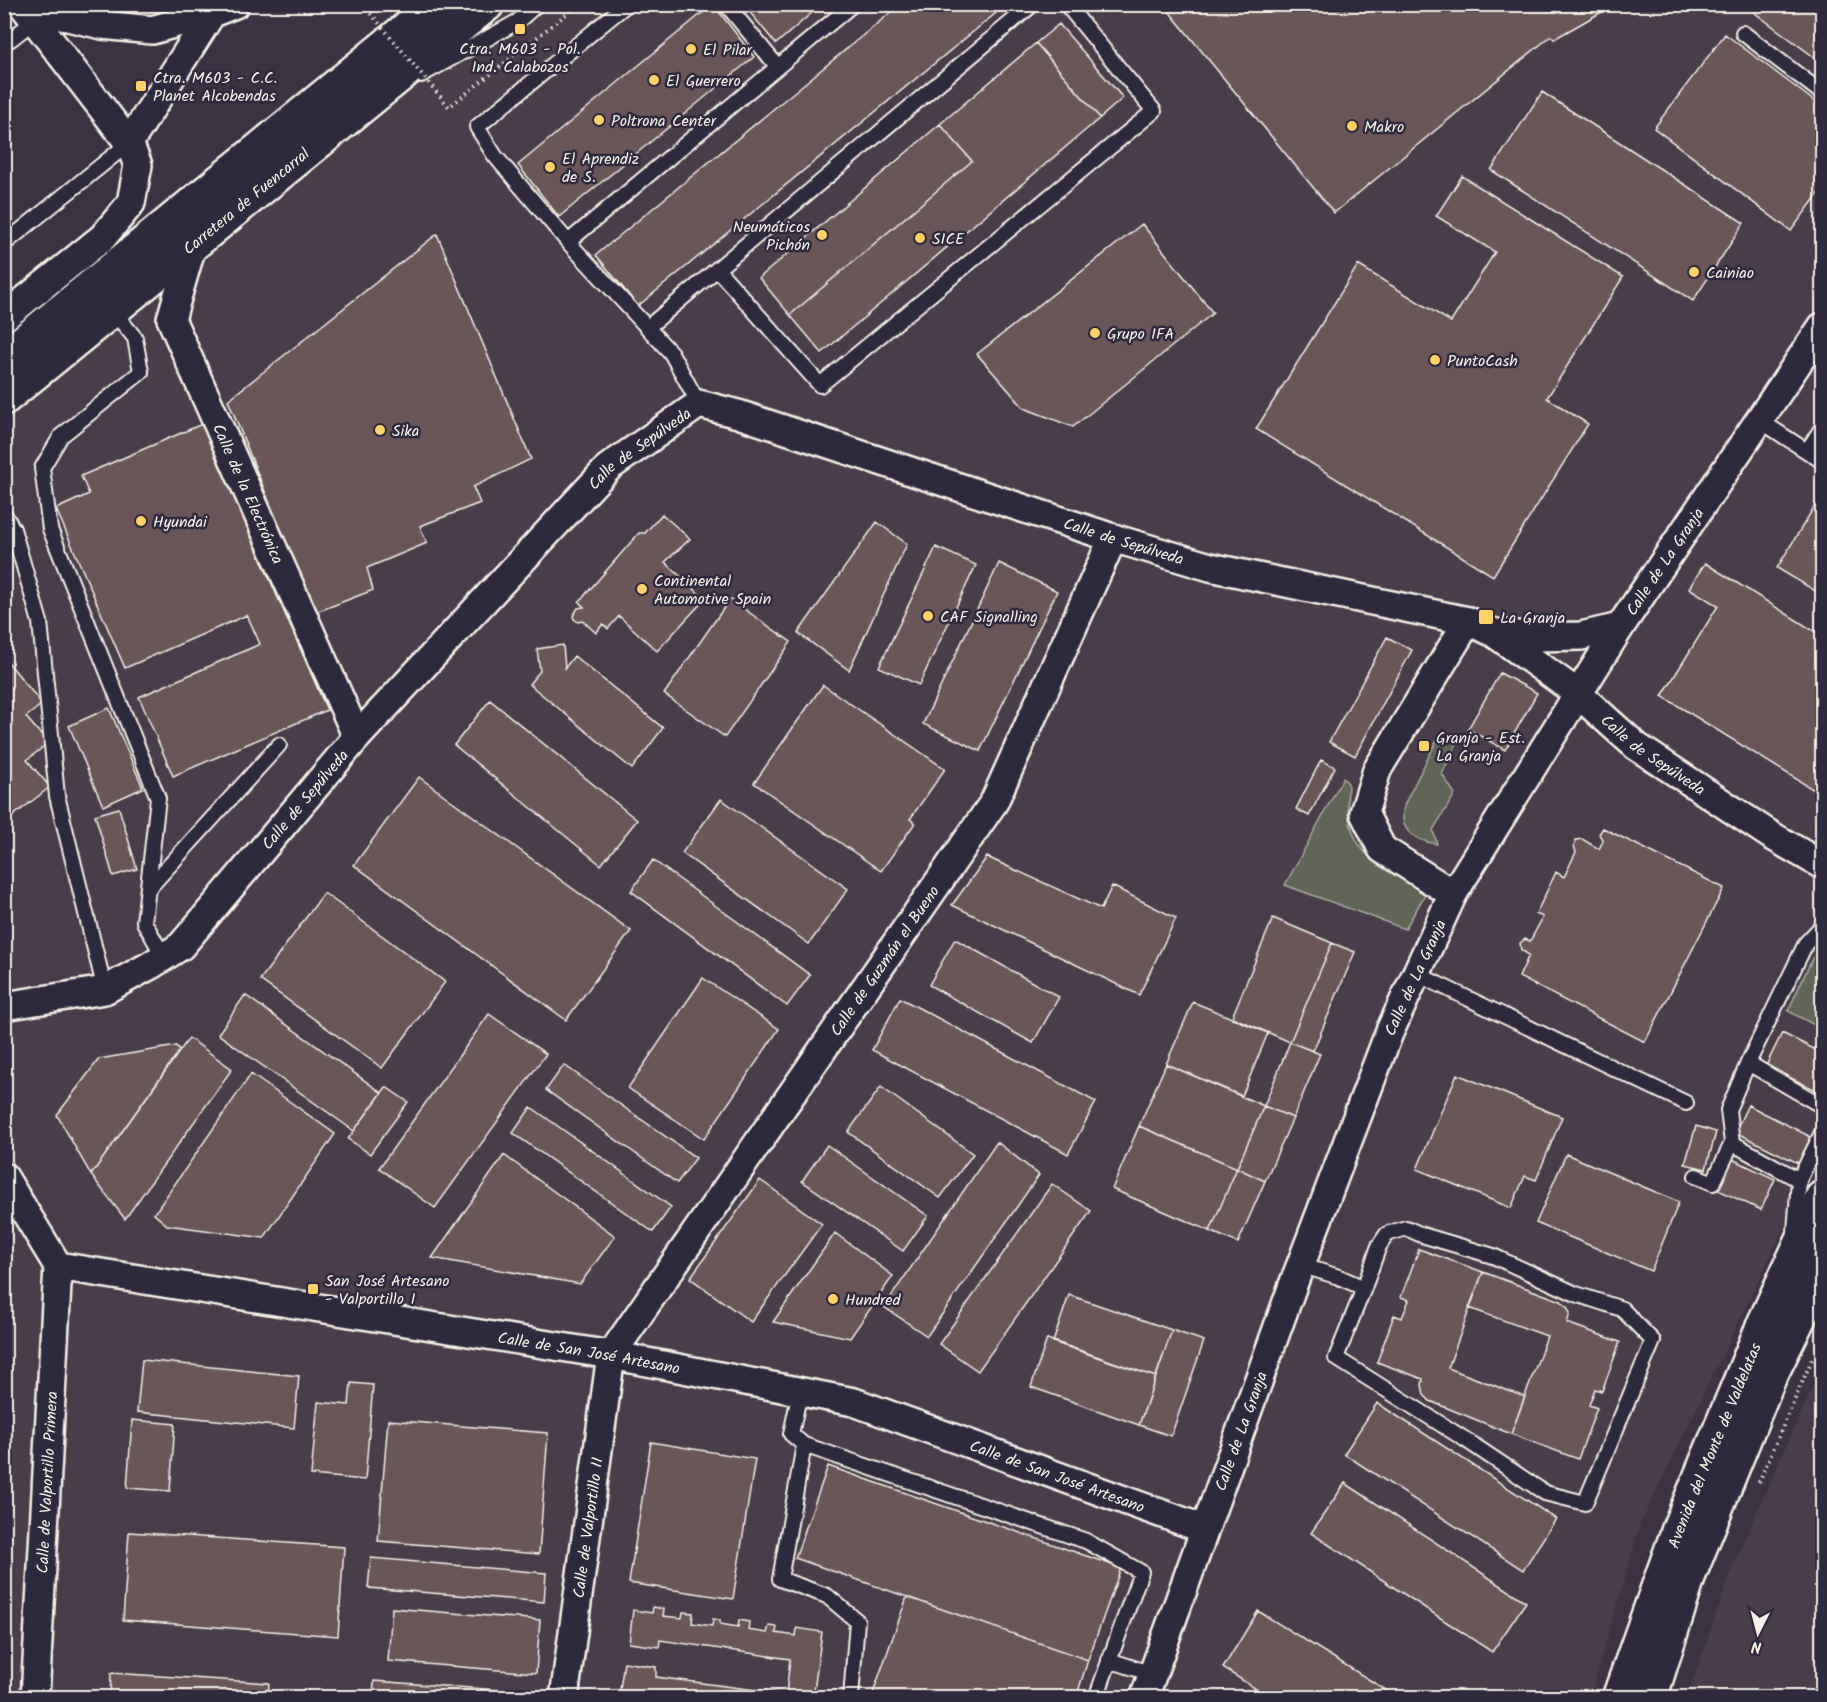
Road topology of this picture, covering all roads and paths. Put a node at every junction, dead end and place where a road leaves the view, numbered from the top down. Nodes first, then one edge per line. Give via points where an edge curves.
1 (363, 4) edge
2 (429, 4) edge
3 (437, 4) edge
4 (486, 4) edge
5 (537, 4) edge
6 (579, 4) edge
7 (627, 4) edge
8 (726, 4) edge
9 (853, 4) edge
10 (1033, 4) edge
11 (1066, 4) edge
12 (223, 9) edge
13 (33, 10) edge
14 (408, 29) junction
15 (1743, 33) dead end
16 (11, 39) dead end
17 (777, 66) junction
18 (1822, 93) edge
19 (354, 112) junction
20 (129, 143) junction
21 (568, 242) junction
22 (4, 244) edge
23 (192, 246) junction
24 (717, 269) junction
25 (112, 310) junction
26 (4, 317) edge
27 (648, 327) junction
28 (1822, 327) edge
29 (4, 358) edge
30 (4, 398) edge
31 (699, 404) junction
32 (1759, 420) junction
33 (1822, 428) edge
34 (1807, 451) junction
35 (1822, 461) edge
36 (4, 514) edge
37 (1113, 538) junction
38 (1467, 621) junction
39 (1620, 627) junction
40 (1494, 633) junction
41 (1577, 693) junction
42 (357, 737) junction
43 (279, 745) dead end
44 (1822, 865) edge
45 (148, 889) junction
46 (1453, 894) junction
47 (1822, 926) edge
48 (164, 957) junction
49 (1417, 974) junction
50 (105, 990) junction
51 (4, 1006) edge
52 (1748, 1063) junction
53 (1686, 1103) dead end
54 (1822, 1106) edge
55 (1822, 1133) edge
56 (1732, 1143) junction
57 (1696, 1176) dead end
58 (4, 1177) edge
59 (1811, 1189) edge
60 (1300, 1265) junction
61 (58, 1266) junction
62 (1807, 1267) edge
63 (1364, 1288) junction
64 (610, 1355) junction
65 (1813, 1356) dead end
66 (800, 1392) junction
67 (804, 1444) junction
68 (1758, 1484) dead end
69 (1204, 1529) junction
70 (1109, 1660) junction
71 (1148, 1686) edge
72 (35, 1698) edge
73 (564, 1698) edge
74 (851, 1698) edge
75 (1096, 1698) edge
76 (1619, 1698) edge
77 (1650, 1698) edge

1 - 6 path, bridge via 449,107
2 - 14 main road
3 - 14 main road, Carretera de Fuencarral
4 - 19 main road, Carretera de Fuencarral
5 - 19 lane via 517,22
7 - 21 lane via 477,127 495,156
8 - 17 lane
9 - 17 lane
10 - 24 lane
11 - 24 lane via 1154,111 820,385
12 - 13 street via 152,30 102,25
12 - 20 street
13 - 16 lane
13 - 20 street
14 - 29 main road, Carretera de Fuencarral
15 - 18 lane
17 - 21 lane
19 - 23 main road, Carretera de Fuencarral
20 - 22 lane
20 - 26 street via 138,165 131,203 103,237
21 - 27 lane
23 - 25 main road, Carretera de Fuencarral
23 - 42 street, Calle de la Electrónica via 171,319
24 - 27 lane
25 - 30 main road, Carretera de Fuencarral
25 - 45 lane via 135,338 141,372 61,436 42,468 50,529 158,798
27 - 31 lane via 671,352
28 - 32 street, Calle de La Granja
31 - 37 street, Calle de Sepúlveda
31 - 42 street, Calle de Sepúlveda via 609,467
32 - 34 lane
32 - 39 street, Calle de La Granja
33 - 34 lane
34 - 35 lane
36 - 50 lane via 14,529 40,622 57,796
37 - 38 street, Calle de Sepúlveda via 1210,567
37 - 64 street, Calle de Guzmán el Bueno via 994,802
38 - 40 street, Calle de Sepúlveda
38 - 46 street via 1377,770 1364,813 1382,849
39 - 40 street, Calle de Sepúlveda via 1581,636
39 - 41 street, Calle de La Granja
40 - 41 street, Calle de Sepúlveda
41 - 44 street, Calle de Sepúlveda via 1636,746
41 - 46 street, Calle de La Granja
42 - 48 street, Calle de Sepúlveda via 182,946
43 - 45 lane
45 - 48 lane via 144,922
46 - 49 street, Calle de La Granja
47 - 52 lane via 1806,943
48 - 50 street, Calle de Sepúlveda
49 - 53 lane
49 - 60 street, Calle de La Granja via 1389,1033
50 - 51 street, Calle de Sepúlveda
52 - 54 lane
52 - 56 lane via 1728,1110
55 - 59 lane
56 - 57 lane via 1713,1183
56 - 59 lane
58 - 61 street
59 - 62 main road, Avenida del Monte de Valdelatas
60 - 63 lane
60 - 69 street, Calle de La Granja
61 - 64 street, Calle de San José Artesano
61 - 72 street, Calle de Valportillo Primera
62 - 76 main road, Avenida del Monte de Valdelatas via 1764,1324 1680,1526
62 - 77 main road, Avenida del Monte de Valdelatas via 1768,1380 1689,1572
63 - 63 lane via 1336,1358 1545,1493 1585,1503 1653,1341 1622,1309 1576,1294 1493,1256 1406,1228 1387,1234
64 - 66 street, Calle de San José Artesano
64 - 73 street, Calle de Valportillo II
65 - 68 path
66 - 67 lane via 791,1434
66 - 69 street, Calle de San José Artesano via 854,1402
67 - 70 lane via 1086,1541 1141,1572
67 - 74 lane via 780,1579 827,1596 857,1621
69 - 71 street, Calle de La Granja
70 - 71 lane
70 - 75 lane

